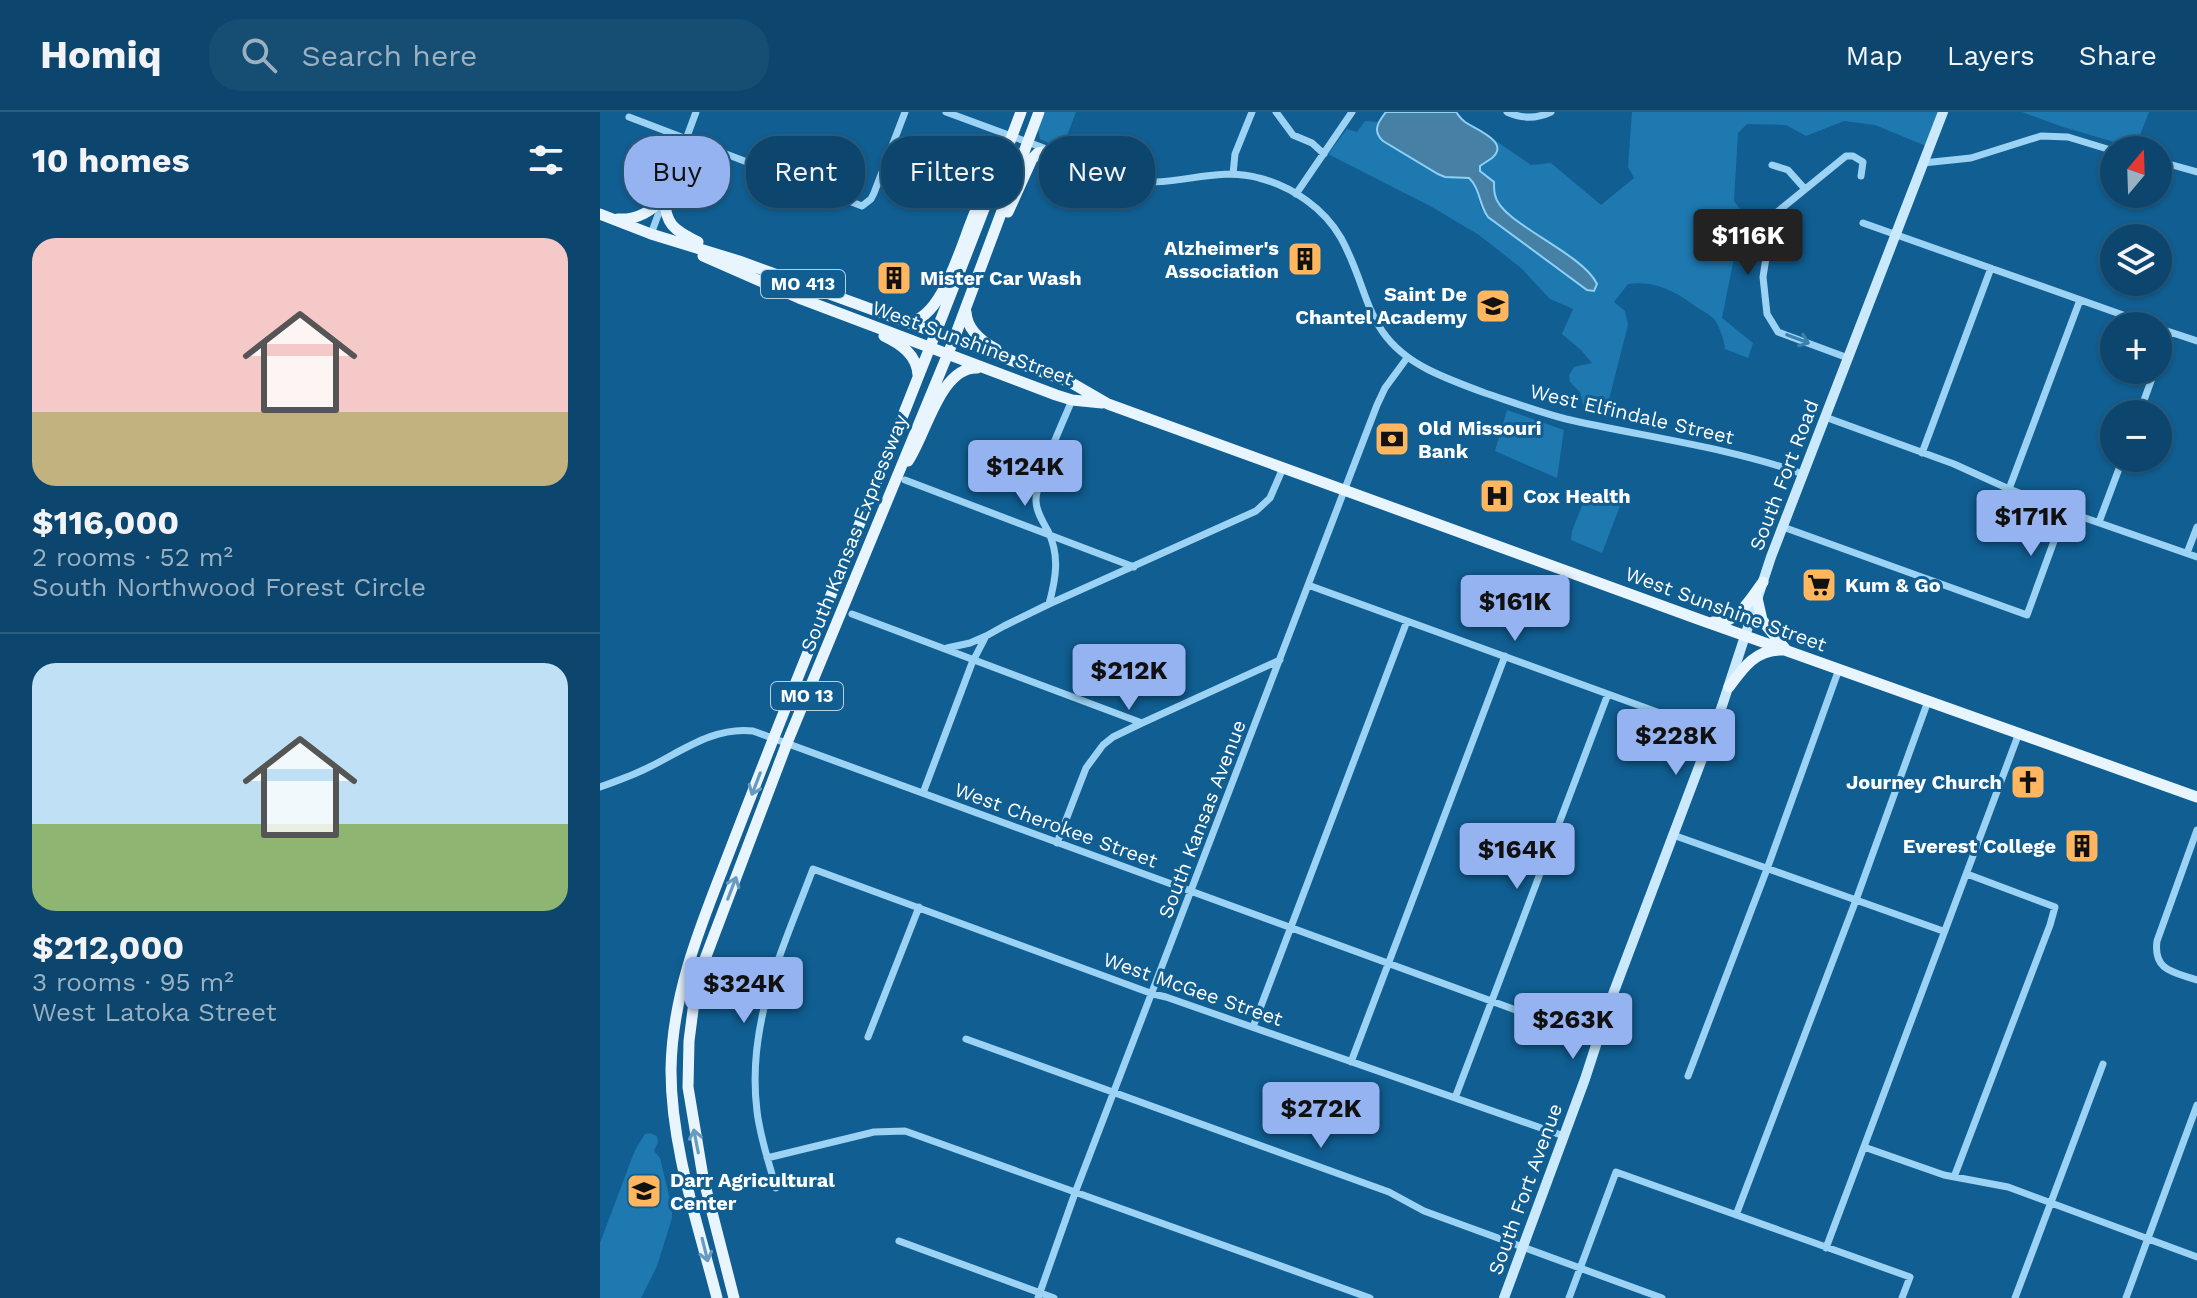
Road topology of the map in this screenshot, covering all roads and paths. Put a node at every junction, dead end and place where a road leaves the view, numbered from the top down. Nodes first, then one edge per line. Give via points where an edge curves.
1 (696, 112) edge
2 (905, 112) edge
3 (946, 112) edge
4 (1021, 112) edge
5 (1039, 112) edge
6 (1252, 112) edge
7 (1276, 112) edge
8 (1352, 112) edge
9 (1507, 112) edge
10 (1551, 112) edge
11 (1943, 112) edge
12 (629, 117) dead end
13 (678, 136) edge
14 (687, 136) edge
15 (1009, 136) edge
16 (1012, 136) edge
17 (1023, 141) edge
18 (1027, 143) junction
19 (1039, 147) edge
20 (2100, 147) edge
21 (1039, 153) edge
22 (1324, 154) junction
23 (730, 156) edge
24 (1923, 163) junction
25 (1772, 165) dead end
26 (2172, 165) edge
27 (2197, 172) edge
28 (1233, 174) junction
29 (1861, 176) dead end
30 (1155, 182) edge
31 (1804, 188) junction
32 (1296, 194) junction
33 (653, 208) edge
34 (661, 208) edge
35 (666, 208) edge
36 (977, 208) edge
37 (985, 208) edge
38 (606, 216) edge
39 (1863, 223) dead end
40 (995, 233) junction
41 (651, 234) junction
42 (1896, 234) junction
43 (739, 261) junction
44 (1991, 268) junction
45 (799, 298) junction
46 (2080, 300) junction
47 (966, 307) junction
48 (2114, 312) edge
49 (908, 322) junction
50 (937, 333) junction
51 (2172, 333) edge
52 (954, 339) junction
53 (2197, 341) edge
54 (931, 347) junction
55 (948, 354) junction
56 (1407, 358) junction
57 (1848, 358) junction
58 (986, 369) junction
59 (918, 379) junction
60 (1070, 382) junction
61 (1072, 400) junction
62 (1108, 404) junction
63 (1825, 417) junction
64 (1922, 453) junction
65 (1283, 468) junction
66 (2118, 472) edge
67 (1803, 474) junction
68 (899, 481) junction
69 (2009, 489) junction
70 (1345, 490) junction
71 (2065, 511) junction
72 (2099, 522) junction
73 (1783, 527) junction
74 (2197, 527) edge
75 (1050, 535) junction
76 (2187, 553) junction
77 (2197, 557) edge
78 (1134, 567) junction
79 (1763, 582) junction
80 (1308, 585) junction
81 (1757, 598) junction
82 (1049, 604) junction
83 (852, 614) dead end
84 (1698, 619) junction
85 (1407, 621) junction
86 (1745, 635) junction
87 (986, 636) junction
88 (945, 648) junction
89 (1786, 650) junction
90 (1505, 656) junction
91 (976, 659) junction
92 (1280, 660) junction
93 (1839, 669) junction
94 (1729, 687) junction
95 (1608, 694) junction
96 (1928, 701) junction
97 (1142, 723) junction
98 (1712, 732) junction
99 (2019, 733) junction
100 (774, 738) junction
101 (787, 743) junction
102 (600, 787) edge
103 (923, 793) junction
104 (2197, 797) edge
105 (2197, 830) edge
106 (1673, 835) junction
107 (1057, 843) junction
108 (1767, 869) junction
109 (1967, 874) junction
110 (1192, 892) junction
111 (1856, 900) junction
112 (919, 907) junction
113 (1291, 927) junction
114 (1943, 931) junction
115 (1389, 963) junction
116 (2197, 980) edge
117 (1153, 994) junction
118 (1491, 1001) junction
119 (1253, 1027) junction
120 (868, 1037) dead end
121 (966, 1039) dead end
122 (1598, 1040) junction
123 (1351, 1062) junction
124 (2103, 1064) dead end
125 (1688, 1076) dead end
126 (1114, 1093) junction
127 (1455, 1098) junction
128 (2197, 1105) edge
129 (1564, 1136) junction
130 (1864, 1147) junction
131 (767, 1158) junction
132 (1954, 1177) junction
133 (776, 1188) dead end
134 (1075, 1193) junction
135 (2051, 1204) junction
136 (1736, 1215) junction
137 (2148, 1239) junction
138 (899, 1241) dead end
139 (1523, 1247) junction
140 (1826, 1248) junction
141 (2197, 1257) edge
142 (1579, 1268) junction
143 (1038, 1295) edge
144 (717, 1298) edge
145 (734, 1298) edge
146 (1054, 1298) edge
147 (1370, 1298) edge
148 (1504, 1298) edge
149 (1569, 1298) edge
150 (1662, 1298) edge
151 (1902, 1298) edge
152 (2015, 1298) edge
153 (2126, 1298) edge

1 - 14 street
2 - 23 street via 874,193 862,206
3 - 15 street, West Elfindale Street
4 - 16 main road, South Kansas Expressway / MO 13
5 - 18 main road, South Kansas Expressway / MO 13
6 - 28 street
7 - 22 street via 1293,135
8 - 22 street
9 - 10 street via 1533,117
11 - 24 street
12 - 13 street
17 - 18 street, West Elfindale Street
18 - 19 street, West Elfindale Street
18 - 40 main road, South Kansas Expressway / MO 13
20 - 24 street via 2041,136 1971,158
21 - 40 main road
22 - 32 street
24 - 42 street
25 - 31 street via 1788,170
26 - 27 street
28 - 30 street, West Elfindale Street
28 - 32 street, West Elfindale Street via 1267,180
29 - 31 street via 1863,162 1846,156
31 -> 57 street via 1776,213 1763,277 1767,314 1778,332
32 - 56 street, West Elfindale Street via 1334,227 1375,320
33 - 38 main road via 632,219
34 - 41 street
35 - 43 main road via 677,230
36 - 49 main road via 938,301 922,318
37 - 50 main road, South Kansas Expressway / MO 13
38 - 41 main road, West Sunshine Street / MO 413
39 - 42 street
40 - 47 main road, South Kansas Expressway / MO 13
41 - 43 main road, West Sunshine Street / MO 413
41 - 45 main road, West Sunshine Street / MO 413
42 - 44 street
42 - 57 street, South Fort Road
43 - 49 main road, West Sunshine Street / MO 413
44 - 46 street
44 - 64 street
45 - 54 main road, West Sunshine Street / MO 413
45 - 59 main road via 902,346 916,362
46 - 48 street
46 - 69 street
47 - 52 main road, South Kansas Expressway / MO 13
47 - 60 main road via 969,325 985,343
49 - 50 main road, West Sunshine Street / MO 413
50 - 52 main road, West Sunshine Street / MO 413
50 - 54 main road, South Kansas Expressway / MO 13
51 - 53 street
52 - 55 main road, South Kansas Expressway / MO 13
52 - 60 main road, West Sunshine Street
54 - 55 main road, West Sunshine Street / MO 413
54 - 59 main road, South Kansas Expressway / MO 13
55 - 58 main road, West Sunshine Street
55 - 68 main road, South Kansas Expressway / MO 13
56 - 67 street, West Elfindale Street via 1443,377 1550,414
56 - 70 street, South Kansas Avenue via 1381,395
57 - 63 street, South Fort Road
58 - 61 main road, West Sunshine Street
58 - 68 main road via 966,369 951,380
59 - 100 main road, South Kansas Expressway / MO 13
60 - 62 main road, West Sunshine Street
61 - 62 main road, West Sunshine Street
61 - 75 street via 1036,501
62 - 65 main road, West Sunshine Street
63 - 64 street
63 - 67 street, South Fort Road
64 - 69 street
65 - 70 main road, West Sunshine Street
65 - 78 street via 1260,508
66 - 72 street
67 - 73 street, South Fort Road
68 - 75 street
68 - 101 main road, South Kansas Expressway / MO 13
69 - 71 street
70 - 80 street, South Kansas Avenue
70 - 84 main road, West Sunshine Street
71 - 72 street
71 - 73 street via 2027,615
72 - 76 street
73 - 79 street, South Fort Road
74 - 76 street
75 - 78 street
75 - 82 street via 1057,571
76 - 77 street
78 - 82 street
79 - 81 street, South Fort Road
79 - 84 main road via 1731,618 1720,623
80 - 85 street
80 - 92 street, South Kansas Avenue
81 - 86 street, South Fort Road
81 - 89 main road via 1762,620
82 - 87 street
83 - 88 street
84 - 86 main road, West Sunshine Street
85 - 90 street
85 - 113 street
86 - 89 main road, West Sunshine Street
86 - 94 street, South Fort Road
87 - 88 street
87 - 91 street
88 - 91 street
89 - 93 main road, West Sunshine Street
89 - 94 main road via 1756,656
90 - 95 street
90 - 115 street
91 - 97 street
91 - 103 street
92 - 97 street
92 - 110 street, South Kansas Avenue
93 - 96 main road, West Sunshine Street
93 - 108 street
94 - 98 street, South Fort Road
95 - 98 street
95 - 118 street
96 - 99 main road, West Sunshine Street
96 - 111 street
97 - 107 street via 1113,737 1093,755
98 - 106 street, South Fort Avenue
99 - 104 main road, West Sunshine Street
99 - 109 street
100 - 101 street, West Cherokee Street
100 - 102 street, West Cherokee Street via 742,730 724,732
100 -> 144 main road, South Kansas Expressway / MO 13 via 689,958 674,1037 671,1069 679,1149
101 - 103 street, West Cherokee Street
145 -> 101 main road, South Kansas Expressway / MO 13 via 693,1126 689,1041 705,959
103 - 107 street, West Cherokee Street
105 - 116 street via 2157,941 2162,965
106 - 108 street
106 - 122 street, South Fort Avenue
107 - 110 street, West Cherokee Street
108 - 111 street
108 - 125 street
109 - 114 street
109 - 132 street via 2055,907
110 - 113 street, West Cherokee Street
110 - 117 street, South Kansas Avenue
111 - 114 street
111 - 136 street
112 - 117 street, West McGee Street
112 - 120 street
112 - 131 street, West McGee Street via 813,869 760,1021 755,1089
113 - 115 street, West Cherokee Street
113 - 119 street
114 - 130 street
115 - 118 street, West Cherokee Street
115 - 123 street
117 - 119 street, West McGee Street
117 - 126 street, South Kansas Avenue
118 - 122 street, West Cherokee Street
118 - 127 street
119 - 123 street, West McGee Street
121 - 126 street
122 - 129 street, South Fort Avenue
123 - 127 street, West McGee Street
124 - 135 street
126 - 134 street, South Kansas Avenue
126 - 139 street via 1389,1192 1424,1211
127 - 129 street, West McGee Street
128 - 137 street
129 - 139 street, South Fort Avenue
130 - 132 street
130 - 140 street
131 - 133 street
131 - 134 street via 874,1132 905,1131
132 - 135 street via 2008,1187
134 - 143 street, South Kansas Avenue
134 - 147 street
135 - 137 street
135 - 152 street
136 - 140 street
136 - 142 street via 1616,1172
137 - 141 street
137 - 153 street
138 - 143 street
139 - 142 street
139 - 148 street, South Fort Avenue
140 - 151 street via 1910,1277
142 - 149 street
142 - 150 street
143 - 146 street

